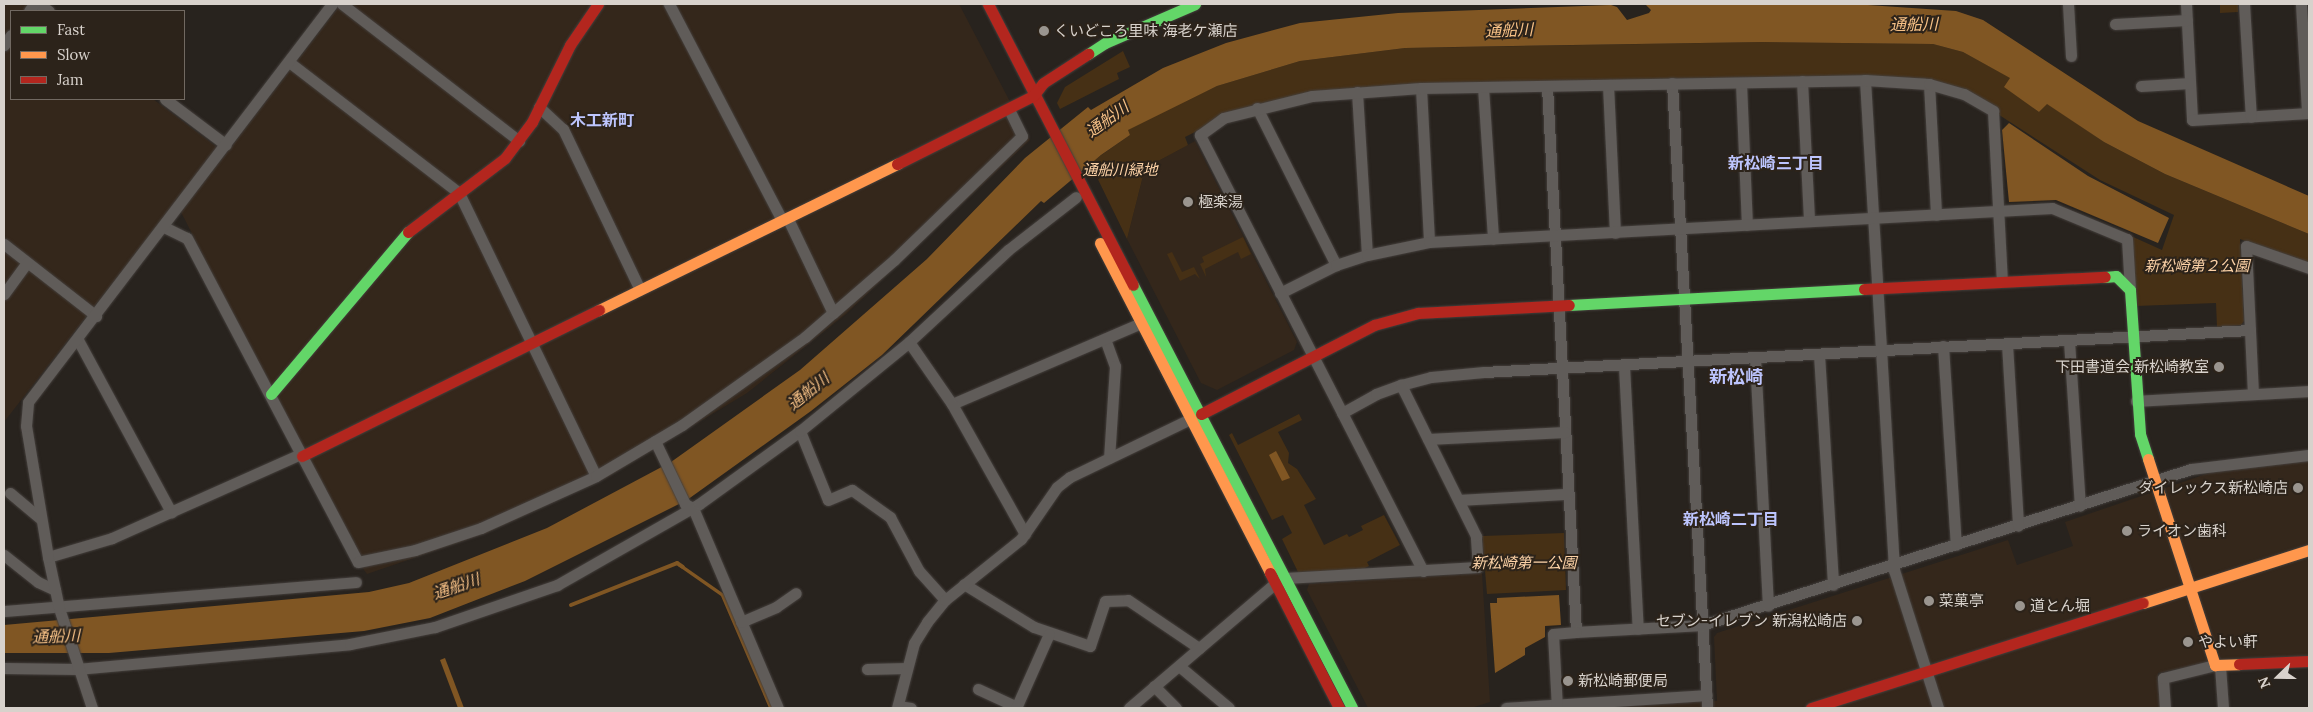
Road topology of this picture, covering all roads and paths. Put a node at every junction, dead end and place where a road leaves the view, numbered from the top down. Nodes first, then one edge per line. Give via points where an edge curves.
1 (332, 4) edge
2 (342, 4) edge
3 (598, 4) edge
4 (669, 4) edge
5 (976, 4) edge
6 (988, 4) edge
7 (1195, 4) edge
8 (2068, 4) edge
9 (2186, 4) edge
10 (2244, 4) edge
11 (2301, 4) edge
12 (2187, 20) junction
13 (2115, 24) dead end
14 (2071, 56) dead end
15 (289, 62) junction
16 (1865, 80) junction
17 (1802, 81) junction
18 (1672, 83) junction
19 (1741, 83) junction
20 (1929, 84) junction
21 (2190, 84) junction
22 (1608, 85) junction
23 (1547, 86) junction
24 (2141, 86) dead end
25 (1483, 87) junction
26 (1421, 88) junction
27 (1357, 92) junction
28 (1029, 98) junction
29 (166, 100) edge
30 (539, 107) junction
31 (1257, 108) junction
32 (1009, 109) junction
33 (2308, 113) edge
34 (2251, 117) junction
35 (519, 141) junction
36 (226, 145) junction
37 (1077, 192) junction
38 (459, 193) junction
39 (1999, 211) junction
40 (1936, 215) junction
41 (1874, 218) junction
42 (785, 219) junction
43 (1809, 221) junction
44 (1747, 225) junction
45 (164, 227) junction
46 (1681, 228) junction
47 (1615, 233) junction
48 (1554, 236) junction
49 (1493, 239) junction
50 (1429, 242) junction
51 (4, 244) edge
52 (1367, 255) junction
53 (27, 262) junction
54 (1336, 265) junction
55 (2309, 268) edge
56 (2002, 281) junction
57 (1878, 288) junction
58 (640, 290) junction
59 (2130, 290) junction
60 (1280, 293) junction
61 (4, 294) edge
62 (1685, 298) junction
63 (1558, 305) junction
64 (833, 314) junction
65 (96, 316) junction
66 (1141, 323) junction
67 (2250, 330) junction
68 (2133, 336) junction
69 (1105, 338) junction
70 (78, 340) junction
71 (2069, 341) junction
72 (909, 342) junction
73 (531, 343) junction
74 (2007, 344) junction
75 (1944, 346) junction
76 (1881, 350) junction
77 (1819, 354) junction
78 (1312, 355) junction
79 (1755, 358) junction
80 (1688, 362) junction
81 (1624, 366) junction
82 (1562, 368) junction
83 (1401, 385) junction
84 (2309, 391) edge
85 (271, 394) junction
86 (2253, 394) junction
87 (2136, 401) junction
88 (952, 404) junction
89 (1342, 413) junction
90 (1196, 416) junction
91 (800, 431) junction
92 (1564, 432) junction
93 (1428, 439) junction
94 (655, 441) junction
95 (301, 455) junction
96 (2309, 455) edge
97 (1109, 458) junction
98 (596, 476) junction
99 (2155, 481) junction
100 (10, 494) dead end
101 (1568, 494) junction
102 (1459, 500) junction
103 (689, 506) junction
104 (2080, 506) junction
105 (171, 512) junction
106 (41, 519) junction
107 (2018, 526) junction
108 (1025, 534) junction
109 (1956, 546) junction
110 (2309, 550) edge
111 (4, 555) edge
112 (48, 557) junction
113 (1894, 566) junction
114 (1423, 571) junction
115 (1285, 578) junction
116 (356, 582) dead end
117 (964, 584) junction
118 (1274, 584) junction
119 (1833, 585) junction
120 (2190, 588) junction
121 (55, 590) junction
122 (796, 593) dead end
123 (945, 600) junction
124 (1768, 606) junction
125 (59, 608) junction
126 (4, 611) edge
127 (741, 622) junction
128 (1702, 626) junction
129 (1638, 629) junction
130 (1576, 632) junction
131 (1049, 634) junction
132 (1199, 648) junction
133 (2309, 662) edge
134 (2218, 665) junction
135 (1179, 666) junction
136 (4, 668) edge
137 (907, 668) junction
138 (78, 669) junction
139 (867, 669) dead end
140 (1926, 672) junction
141 (1154, 686) junction
142 (978, 689) dead end
143 (1707, 695) junction
144 (898, 707) edge
145 (1556, 707) edge
146 (92, 708) edge
147 (778, 708) edge
148 (911, 708) edge
149 (1016, 708) edge
150 (1129, 708) edge
151 (1176, 708) edge
152 (1229, 708) edge
153 (1338, 708) edge
154 (1352, 708) edge
155 (1506, 708) edge
156 (1707, 708) edge
157 (1811, 708) edge
158 (1938, 708) edge
159 (2165, 708) edge
160 (2223, 708) edge

1 - 15 street
2 - 35 street
3 - 30 street via 570,45
4 - 42 street
5 - 28 street
6 - 28 street
7 - 28 street via 1105,42 1043,83
8 - 14 street
9 - 12 street
10 - 34 street
11 - 33 street
12 - 13 street
12 - 21 street
15 - 36 street
15 - 38 street
16 - 17 street
16 - 20 street
16 - 41 street
17 - 19 street
17 - 43 street
18 - 19 street
18 - 22 street
18 - 46 street
19 - 44 street
20 - 39 street via 1964,94 1993,111
20 - 40 street
21 - 24 street
21 - 34 street via 2192,120
22 - 23 street
22 - 47 street
23 - 25 street
23 - 48 street
25 - 26 street
25 - 49 street
26 - 27 street
26 - 50 street
27 - 31 street via 1312,96
27 - 52 street
28 - 32 street
28 - 37 street
29 - 36 street
30 - 35 street
30 - 58 street via 563,129
31 - 54 street
31 - 60 street via 1224,118 1200,135
32 - 42 street
32 - 64 street via 1022,136 894,260
33 - 34 street
35 - 38 street via 505,158
36 - 45 street
37 - 66 street
37 - 72 street via 1008,250
37 - 90 street
38 - 73 street
38 - 85 street via 412,227
39 - 40 street
39 - 56 street
39 - 59 street via 2052,208 2127,239
40 - 41 street
41 - 43 street
41 - 57 street
42 - 58 street
42 - 64 street
43 - 44 street
44 - 46 street
45 - 65 street
45 - 85 street via 188,238
46 - 47 street
46 - 62 street
47 - 48 street
48 - 49 street
48 - 63 street
49 - 50 street
50 - 52 street
51 - 53 street
52 - 54 street
53 - 61 street
53 - 65 street
54 - 60 street
55 - 67 street via 2246,246
56 - 57 street
56 - 59 street via 2116,276
57 - 62 street
57 - 76 street
58 - 73 street
59 - 68 street
60 - 78 street
62 - 63 street
62 - 80 street
63 - 78 street via 1418,313 1374,325
63 - 82 street
64 - 94 street via 774,362
65 - 70 street
66 - 69 street
66 - 90 street
67 - 68 street
67 - 86 street
68 - 71 street
68 - 87 street
69 - 88 street
69 - 97 street via 1115,366
70 - 105 street
70 - 106 street via 28,402 26,426
71 - 74 street
71 - 104 street
72 - 88 street
72 - 91 street
73 - 95 street
73 - 98 street
74 - 75 street
74 - 107 street
75 - 76 street
75 - 109 street
76 - 77 street
76 - 113 street
77 - 79 street
77 - 119 street
78 - 89 street
78 - 90 street
79 - 80 street
79 - 124 street
80 - 81 street
80 - 128 street
81 - 82 street
81 - 129 street
82 - 83 street via 1431,377
82 - 92 street
83 - 89 street via 1376,394
83 - 93 street
84 - 86 street
85 - 95 street
86 - 87 street
87 - 99 street via 2140,434
88 - 108 street
89 - 114 street
90 - 97 street
90 - 115 street
90 - 118 street
91 - 103 street
91 - 123 street via 828,500 852,490 890,517 919,571
92 - 93 street
92 - 101 street
93 - 102 street
94 - 98 street
94 - 103 street
95 - 98 street via 358,562 414,550 481,528
95 - 105 street
96 - 99 street via 2191,469
97 - 108 street via 1057,487
99 - 104 street
99 - 120 street
100 - 106 street
101 - 102 street
101 - 130 street
102 - 114 street via 1476,536 1478,568
103 - 127 street
103 - 138 street via 557,585 436,627 295,651
104 - 107 street
105 - 112 street via 112,538
106 - 112 street
107 - 109 street
108 - 117 street
109 - 113 street
110 - 120 street
111 - 121 street via 38,582
112 - 121 street
113 - 119 street
113 - 140 street
114 - 115 street
115 - 118 street
115 - 154 street
116 - 125 street
117 - 123 street
117 - 131 street via 1000,609
118 - 132 street
118 - 153 street
119 - 124 street
120 - 134 street
120 - 140 street
121 - 125 street
122 - 127 street
123 - 137 street via 914,643
124 - 128 street
125 - 126 street
125 - 138 street
127 - 147 street
128 - 129 street
128 - 143 street
129 - 130 street
130 - 145 street via 1552,634
131 - 132 street via 1090,646 1105,601 1128,600
131 - 149 street
132 - 135 street
133 - 134 street
134 - 159 street via 2163,678
134 - 160 street
135 - 141 street
135 - 152 street
136 - 138 street
137 - 139 street
137 - 144 street
138 - 146 street
140 - 157 street
140 - 158 street
141 - 150 street
141 - 151 street
142 - 149 street
143 - 145 street
143 - 156 street
144 - 148 street
145 - 155 street

